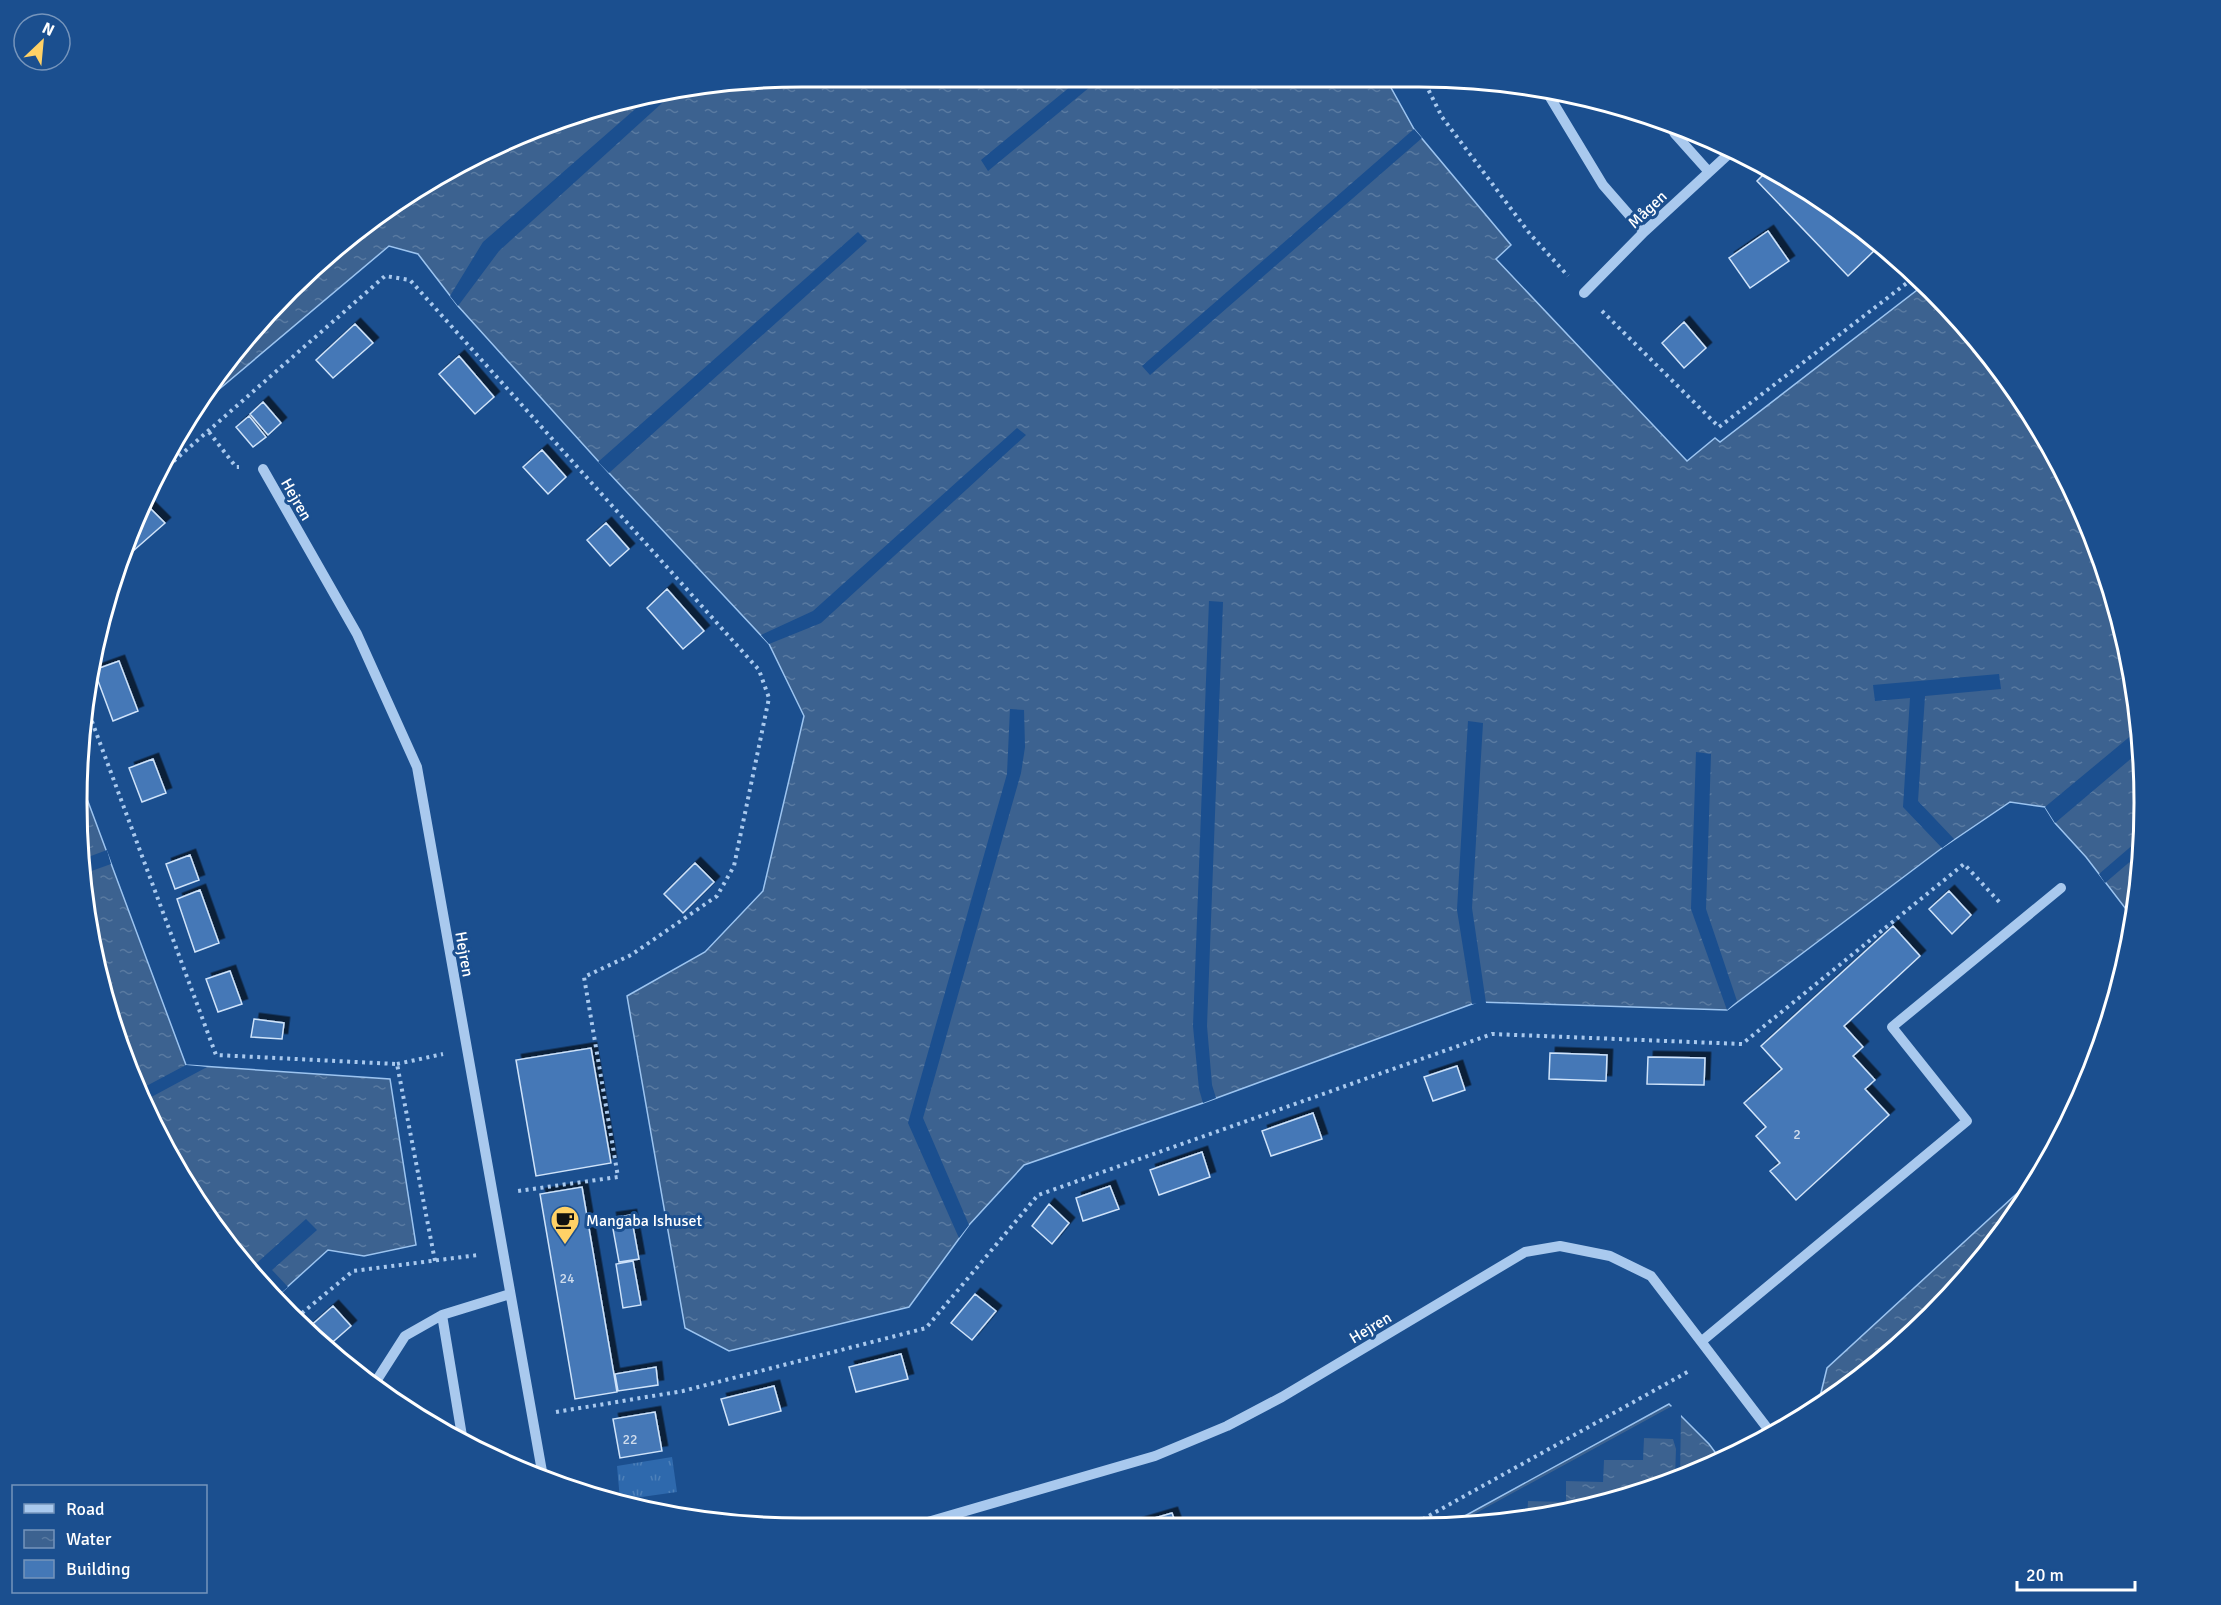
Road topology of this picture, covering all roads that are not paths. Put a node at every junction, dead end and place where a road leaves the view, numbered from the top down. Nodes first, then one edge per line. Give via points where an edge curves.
1 (1552, 100) edge
2 (1676, 135) edge
3 (1726, 157) edge
4 (1709, 172) junction
5 (1644, 232) junction
6 (1584, 293) road end
7 (262, 470) road end
8 (2061, 888) dead end
9 (510, 1294) junction
10 (442, 1315) junction
11 (1702, 1341) junction
12 (378, 1378) edge
13 (1767, 1427) edge
14 (461, 1431) edge
15 (541, 1469) edge
16 (942, 1518) edge

1 - 5 street via 1603,185
2 - 4 street
3 - 4 street, Mågen
4 - 5 street, Mågen
5 - 6 street, Mågen
7 - 9 street, Hejren via 357,634 417,767
8 - 11 street via 1892,1027 1967,1121
9 - 10 street
9 - 15 street, Hejren
10 - 12 street via 405,1336
10 - 14 street
11 - 13 street, Hejren
11 - 16 street, Hejren via 1651,1276 1610,1256 1560,1246 1525,1252 1227,1426 1155,1456

